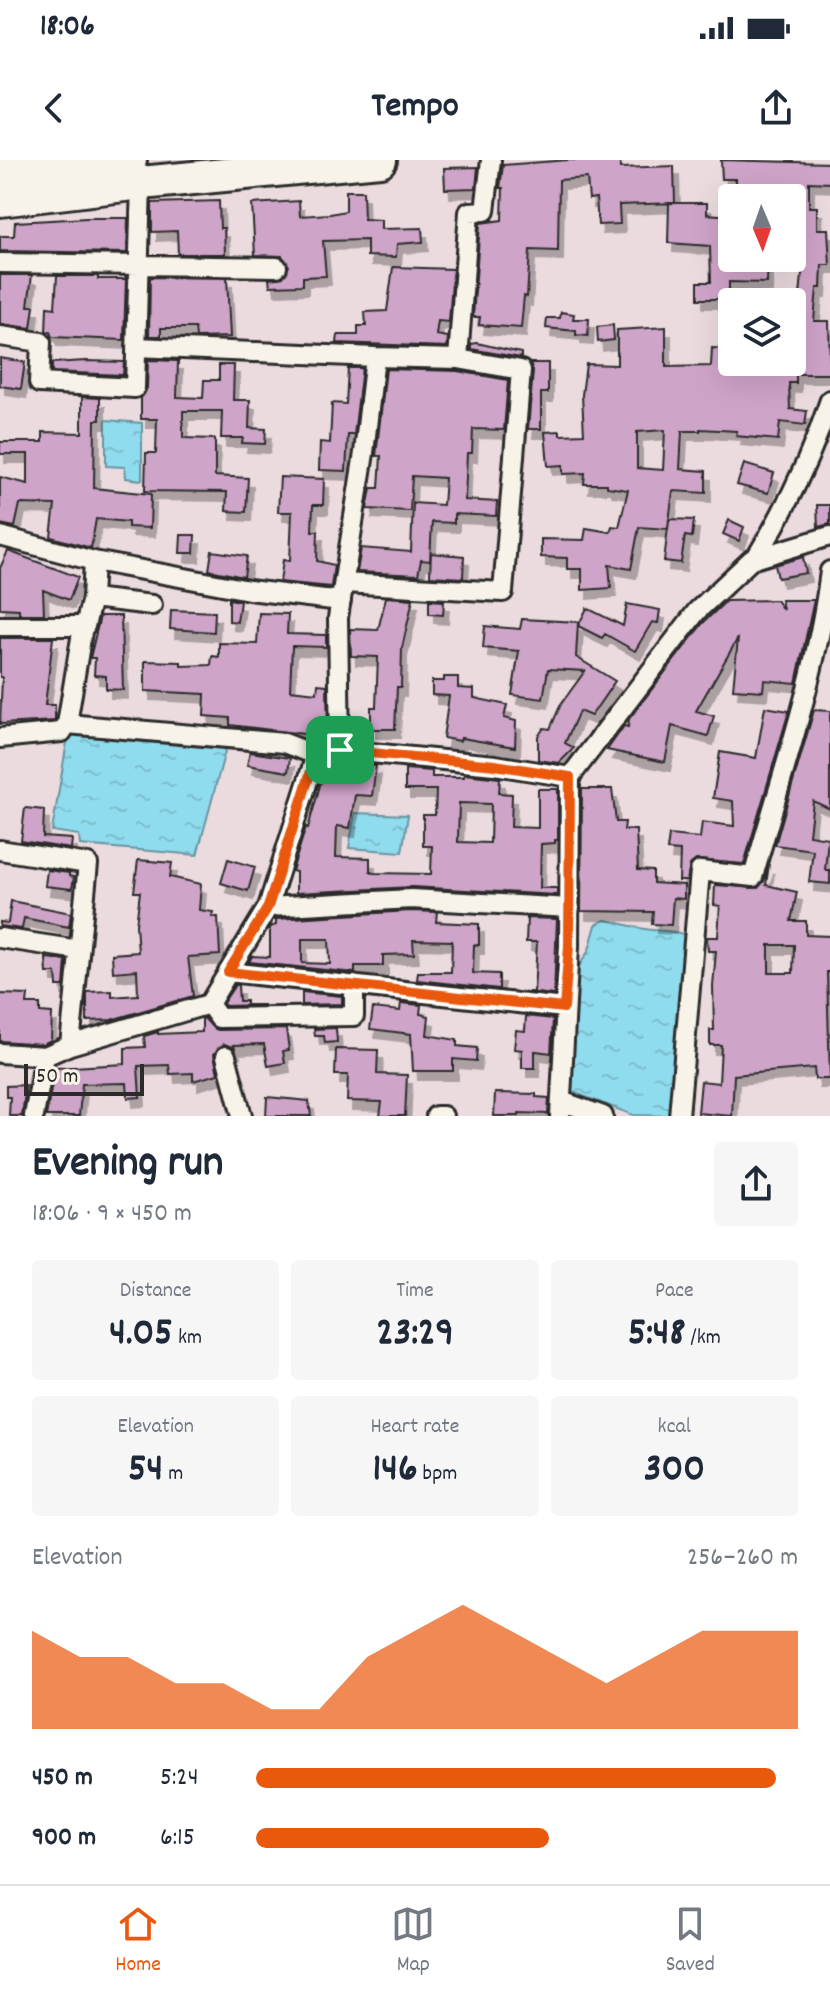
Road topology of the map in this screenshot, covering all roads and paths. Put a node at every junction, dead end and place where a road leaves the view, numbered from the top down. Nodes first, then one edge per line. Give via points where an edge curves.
1 (380, 160) edge
2 (491, 160) edge
3 (0, 171) edge
4 (136, 171) edge
5 (0, 200) edge
6 (0, 263) edge
7 (137, 265) junction
8 (277, 267) dead end
9 (0, 336) edge
10 (136, 347) junction
11 (375, 357) junction
12 (458, 359) junction
13 (830, 400) edge
14 (0, 536) edge
15 (830, 536) edge
16 (757, 556) junction
17 (94, 561) junction
18 (830, 571) edge
19 (342, 592) junction
20 (92, 598) junction
21 (152, 605) dead end
22 (0, 626) edge
23 (83, 626) junction
24 (67, 724) junction
25 (0, 738) edge
26 (340, 750) junction
27 (316, 755) junction
28 (570, 777) junction
29 (0, 850) edge
30 (268, 907) junction
31 (570, 908) junction
32 (0, 938) edge
33 (79, 950) junction
34 (228, 972) junction
35 (354, 985) junction
36 (209, 1004) junction
37 (564, 1008) junction
38 (70, 1045) junction
39 (0, 1053) edge
40 (45, 1056) junction
41 (226, 1056) dead end
42 (560, 1109) edge
43 (34, 1116) edge
44 (242, 1116) edge
45 (436, 1116) edge
46 (443, 1116) edge
47 (603, 1116) edge
48 (679, 1116) edge

1 - 4 highway
2 - 12 street via 485,211 469,212
3 - 4 highway
4 - 5 highway
4 - 7 street
6 - 7 street
7 - 8 street
7 - 10 street
9 - 10 street via 41,342 39,383 135,388
10 - 11 street
11 - 12 street
11 - 19 street
12 - 19 street via 521,370 503,592
13 - 16 street via 819,434
14 - 17 street
15 - 16 street
16 - 28 street via 697,611
17 - 19 street via 249,590
17 - 20 street
18 - 48 street via 815,653 753,877 700,871
19 - 26 street
20 - 21 street
20 - 23 street
22 - 23 street
23 - 24 street
24 - 25 street via 62,732
24 - 27 street via 284,743
26 - 27 street
26 - 28 street
27 - 30 street
28 - 31 street
29 - 33 street via 88,864
30 - 31 street via 411,899
30 - 34 street
31 - 37 street
32 - 33 street
33 - 38 street
34 - 35 street
34 - 36 street
35 - 36 street via 354,1016 219,1018
35 - 37 street
36 - 38 street
37 - 42 street
38 - 40 street
39 - 40 street
40 - 43 street
41 - 44 street
42 - 47 street
45 - 46 street

